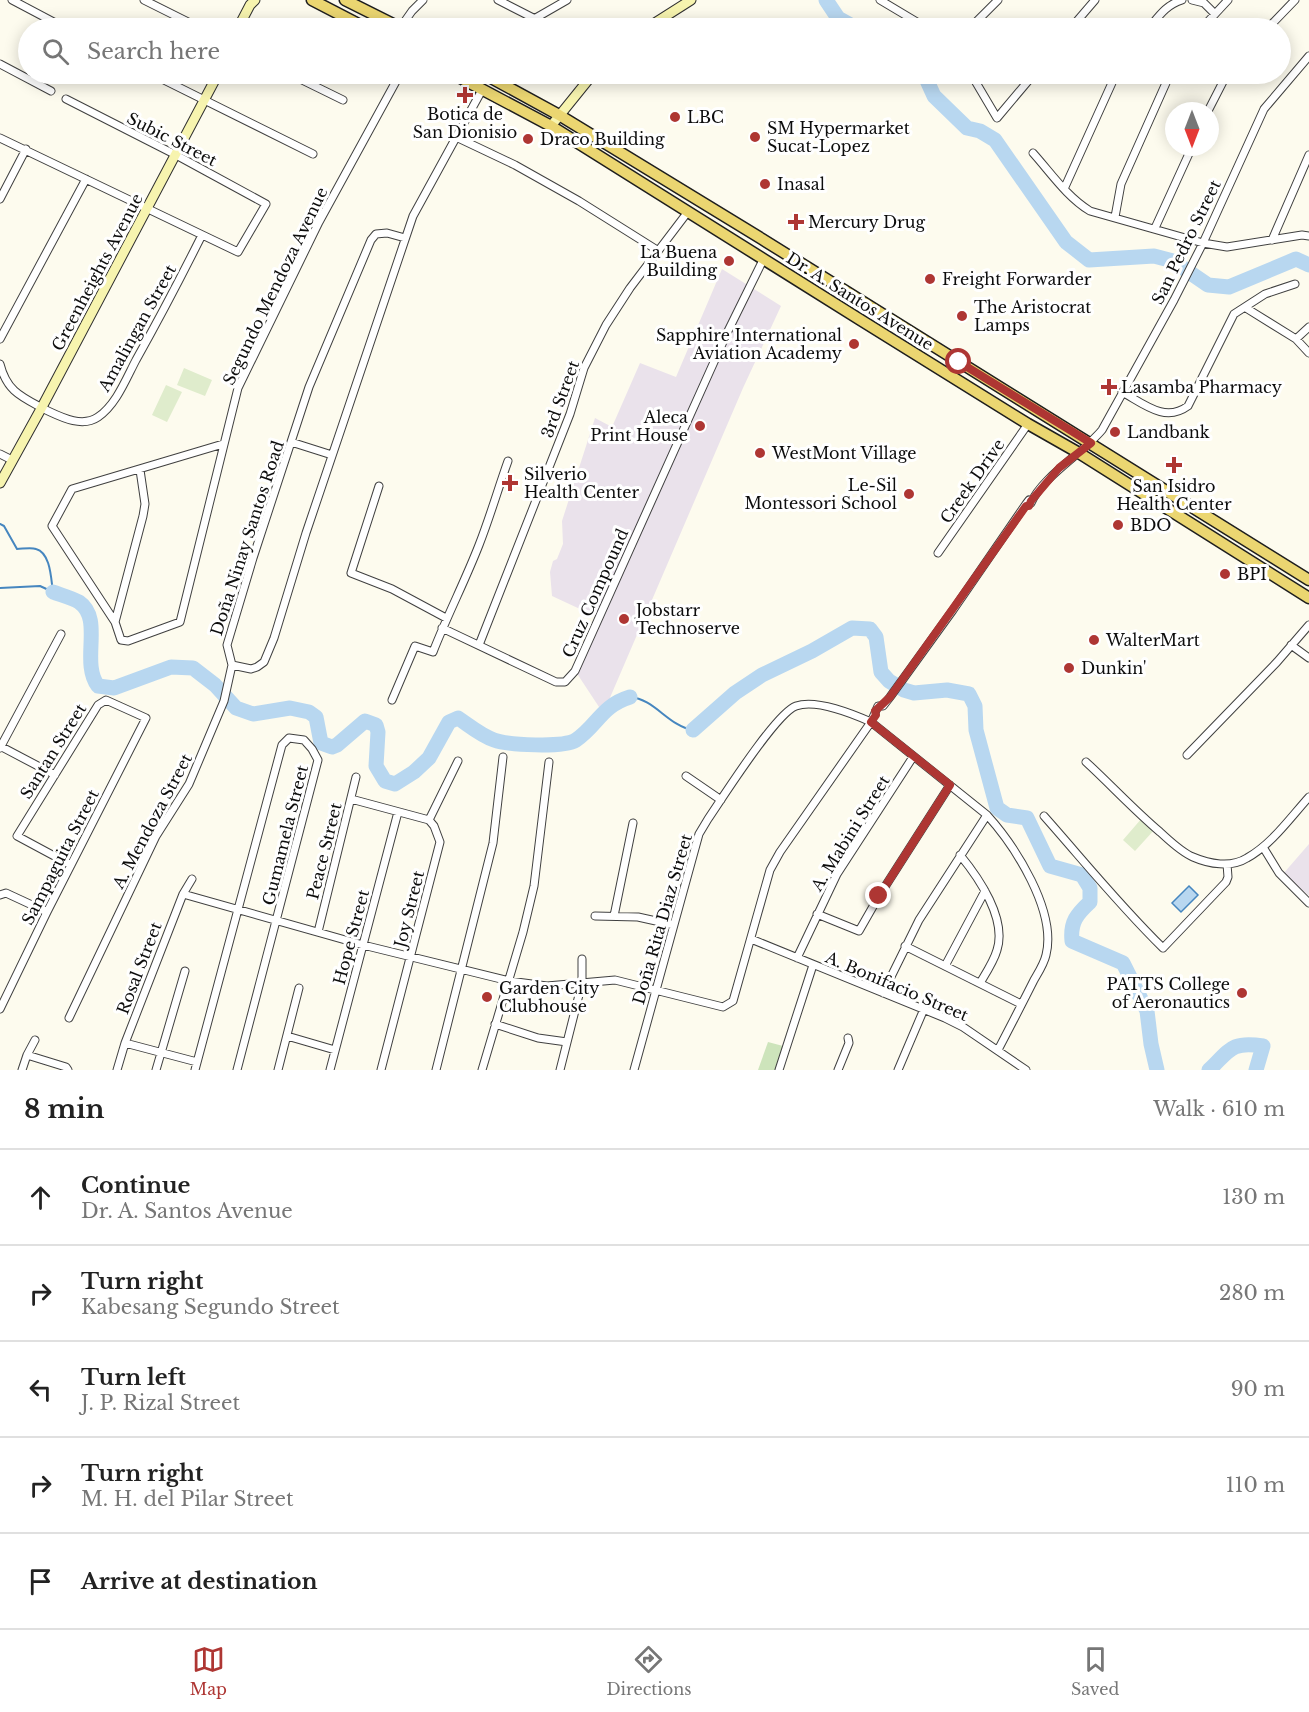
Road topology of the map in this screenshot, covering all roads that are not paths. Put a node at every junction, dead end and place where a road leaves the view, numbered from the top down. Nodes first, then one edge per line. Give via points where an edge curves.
1 (12, 0) edge
2 (144, 0) edge
3 (256, 0) edge
4 (312, 0) edge
5 (345, 0) edge
6 (423, 0) edge
7 (498, 0) edge
8 (567, 0) edge
9 (691, 0) edge
10 (880, 0) edge
11 (998, 0) edge
12 (1095, 0) edge
13 (1182, 0) edge
14 (1192, 0) edge
15 (1228, 0) edge
16 (1295, 0) edge
17 (892, 3) edge
18 (1215, 14) junction
19 (46, 18) edge
20 (180, 18) edge
21 (243, 18) edge
22 (250, 18) edge
23 (347, 18) edge
24 (380, 18) edge
25 (407, 18) edge
26 (532, 18) edge
27 (536, 18) edge
28 (663, 18) edge
29 (913, 18) edge
30 (980, 18) edge
31 (1080, 18) edge
32 (1157, 18) edge
33 (1211, 18) edge
34 (1278, 18) edge
35 (1308, 58) edge
36 (0, 64) edge
37 (18, 74) edge
38 (1291, 78) edge
39 (36, 84) edge
40 (172, 84) edge
41 (213, 84) edge
42 (310, 84) edge
43 (395, 84) edge
44 (471, 84) edge
45 (502, 84) edge
46 (585, 84) edge
47 (977, 84) edge
48 (1026, 84) edge
49 (1111, 84) edge
50 (1166, 84) edge
51 (1222, 84) edge
52 (1286, 84) edge
53 (482, 90) junction
54 (51, 92) dead end
55 (66, 99) dead end
56 (343, 100) dead end
57 (205, 101) junction
58 (1213, 102) edge
59 (559, 115) junction
60 (551, 126) junction
61 (456, 136) junction
62 (0, 138) edge
63 (26, 149) junction
64 (1033, 153) dead end
65 (176, 154) junction
66 (313, 154) dead end
67 (1188, 156) edge
68 (1309, 156) edge
69 (86, 179) junction
70 (1064, 189) junction
71 (0, 199) edge
72 (148, 208) junction
73 (687, 213) junction
74 (1114, 217) junction
75 (1155, 228) junction
76 (202, 234) junction
77 (1309, 236) edge
78 (405, 238) junction
79 (762, 239) junction
80 (1272, 240) junction
81 (1203, 243) junction
82 (657, 250) junction
83 (754, 253) junction
84 (764, 260) junction
85 (1295, 284) dead end
86 (1246, 308) junction
87 (1309, 327) edge
88 (0, 339) edge
89 (1296, 339) junction
90 (1309, 353) edge
91 (0, 364) edge
92 (1122, 392) junction
93 (42, 407) junction
94 (1028, 424) junction
95 (291, 442) junction
96 (1091, 443) junction
97 (223, 444) junction
98 (1079, 453) junction
99 (0, 454) edge
100 (332, 455) junction
101 (12, 460) junction
102 (508, 461) dead end
103 (140, 470) junction
104 (0, 483) edge
105 (379, 486) dead end
106 (938, 553) dead end
107 (1309, 580) edge
108 (1309, 598) edge
109 (446, 618) junction
110 (115, 622) junction
111 (1309, 626) edge
112 (442, 628) junction
113 (60, 634) dead end
114 (479, 645) junction
115 (1291, 645) junction
116 (1309, 658) edge
117 (232, 665) junction
118 (392, 700) dead end
119 (146, 718) joint
120 (871, 722) junction
121 (0, 747) edge
122 (1186, 755) dead end
123 (502, 757) dead end
124 (913, 757) junction
125 (458, 761) dead end
126 (549, 762) dead end
127 (1086, 762) dead end
128 (55, 775) junction
129 (686, 776) dead end
130 (356, 777) dead end
131 (950, 785) junction
132 (1309, 797) edge
133 (351, 799) junction
134 (721, 800) junction
135 (398, 812) junction
136 (987, 815) junction
137 (1044, 816) dead end
138 (429, 820) junction
139 (633, 823) dead end
140 (1263, 847) junction
141 (960, 855) junction
142 (1227, 864) junction
143 (71, 865) junction
144 (192, 879) dead end
145 (985, 891) junction
146 (183, 894) junction
147 (0, 895) edge
148 (1309, 903) edge
149 (237, 909) junction
150 (47, 912) junction
151 (817, 914) junction
152 (595, 916) dead end
153 (614, 916) junction
154 (277, 920) junction
155 (674, 925) junction
156 (318, 932) junction
157 (751, 939) junction
158 (363, 945) junction
159 (905, 946) junction
160 (411, 956) junction
161 (797, 958) junction
162 (582, 959) dead end
163 (813, 965) junction
164 (945, 966) junction
165 (461, 969) junction
166 (185, 971) dead end
167 (509, 981) junction
168 (582, 983) junction
169 (980, 983) junction
170 (299, 988) dead end
171 (656, 990) junction
172 (883, 993) junction
173 (1022, 1005) junction
174 (0, 1009) edge
175 (924, 1009) junction
176 (69, 1018) dead end
177 (495, 1024) junction
178 (287, 1036) junction
179 (848, 1038) dead end
180 (35, 1040) dead end
181 (567, 1042) junction
182 (125, 1043) junction
183 (335, 1050) junction
184 (998, 1050) junction
185 (162, 1052) junction
186 (27, 1055) junction
187 (197, 1062) junction
188 (22, 1070) edge
189 (68, 1070) edge
190 (117, 1070) edge
191 (156, 1070) edge
192 (195, 1070) edge
193 (237, 1070) edge
194 (278, 1070) edge
195 (330, 1070) edge
196 (381, 1070) edge
197 (436, 1070) edge
198 (482, 1070) edge
199 (560, 1070) edge
200 (634, 1070) edge
201 (779, 1070) edge
202 (838, 1070) edge
203 (898, 1070) edge
204 (1026, 1070) edge

1 - 19 street
2 - 20 street
3 - 21 street
3 - 22 street
4 - 23 main road
5 - 24 main road
6 - 25 street
7 - 26 street
8 - 27 street
9 - 28 street
10 - 17 street
11 - 30 street
12 - 31 street
13 - 32 street via 1172,3
14 - 18 street via 1204,3
15 - 18 street
16 - 34 street
17 - 29 street
18 - 33 street
35 - 38 street, San Pedro Street
36 - 37 street
39 - 54 street
40 - 57 street
41 - 57 street, Greenheights Avenue
42 - 56 street
43 - 97 street, Segundo Mendoza Avenue via 319,222 238,388
44 - 53 main road, Dr. A. Santos Avenue
45 - 59 main road, Dr. A. Santos Avenue
46 - 59 street
47 - 48 street via 997,118
49 - 70 street
50 - 74 street via 1121,184
51 - 58 street
52 - 81 street, San Pedro Street via 1264,109
53 - 60 main road, Dr. A. Santos Avenue
53 - 61 street
55 - 65 street, Subic Street
57 - 65 street, Greenheights Avenue
57 - 66 street
59 - 60 street
59 - 79 main road, Dr. A. Santos Avenue
60 - 73 main road, Dr. A. Santos Avenue
61 - 78 street
61 - 82 street via 579,201
62 - 63 street
63 - 69 street
63 - 71 street
64 - 70 street
65 - 72 street, Greenheights Avenue
65 - 76 street, Subic Street via 266,204 238,252
67 - 75 street
68 - 80 street
69 - 72 street
69 - 88 street
70 - 74 street via 1090,211
72 - 76 street
72 - 93 street, Greenheights Avenue
73 - 82 street, 3rd Street
73 - 83 main road, Dr. A. Santos Avenue
74 - 75 street
75 - 81 street
76 - 93 street, Amalingan Street via 114,400 97,418 84,422 69,420
77 - 80 street
78 - 95 street, Doña Ninay Santos Road via 387,233 376,234 371,240 309,387
78 - 100 street
79 - 83 main road
79 - 96 main road, Dr. A. Santos Avenue
80 - 81 street via 1227,247
81 - 92 street, San Pedro Street
82 - 114 street, 3rd Street via 606,325 584,368 570,414
83 - 84 main road, Dr. A. Santos Avenue
84 - 94 main road, Dr. A. Santos Avenue
84 - 114 street, Cruz Compound via 722,344 575,671 565,682 556,682
85 - 86 street via 1265,294
86 - 89 street
86 - 92 street via 1234,314 1188,406 1178,413 1156,411
87 - 89 street
89 - 90 street
91 - 93 street, Amalingan Street via 16,394
92 - 96 street, San Pedro Street
93 - 101 street, Greenheights Avenue
94 - 98 main road, Dr. A. Santos Avenue
94 - 106 street, Creek Drive
95 - 100 street
95 - 117 street, Doña Ninay Santos Road via 227,645
96 - 98 street, San Pedro Street
96 - 107 main road, Dr. A. Santos Avenue
97 - 103 street
97 - 110 street, Segundo Mendoza Avenue via 180,622 129,641 121,640
98 - 108 main road, Dr. A. Santos Avenue
98 - 120 street, San Pedro Street via 1059,468 1029,503 890,697 878,706
99 - 101 street
100 - 117 street via 264,662 250,669
101 - 104 street, Greenheights Avenue
102 - 109 street via 480,543
103 - 110 street via 145,504
103 - 110 street via 72,489 52,526
105 - 109 street via 351,573 392,589
109 - 112 street
111 - 115 street
112 - 114 street, Cruz Compound
112 - 118 street via 433,652 415,646
113 - 121 street
115 - 116 street
115 - 122 street
117 - 176 street, A. Mendoza Street via 224,698 189,784 156,836
119 - 128 street, Santan Street via 106,700 98,705
119 - 143 street, Sampaguita Street
120 - 124 street, Doña Rita Diaz Street
120 - 134 street, Doña Rita Diaz Street via 826,707 796,706 778,719
120 - 157 street, San Pedro Street via 780,852 765,884
121 - 128 street
123 - 165 street via 493,843
124 - 131 street, Doña Rita Diaz Street
124 - 151 street, A. Mabini Street via 837,873
125 - 138 street
126 - 167 street via 534,886
127 - 142 street via 1176,847 1192,857
128 - 143 street, Santan Street via 17,836
129 - 134 street
130 - 133 street, Peace Street
131 - 136 street, Doña Rita Diaz Street
131 - 151 street via 859,931
132 - 140 street
133 - 135 street
133 - 156 street, Peace Street
134 - 155 street, Doña Rita Diaz Street via 699,834
135 - 138 street
135 - 158 street, Hope Street
136 - 141 street
136 - 173 street, Doña Rita Diaz Street via 1024,865 1042,908 1047,934 1046,956
137 - 142 street via 1130,916 1163,948 1226,882
138 - 160 street, Joy Street via 440,842
139 - 153 street
140 - 142 street via 1245,860
140 - 148 street via 1279,873
141 - 145 street
141 - 159 street
143 - 150 street, Sampaguita Street
144 - 146 street, Rosal Street
145 - 164 street
145 - 169 street via 1000,932 998,949
146 - 149 street
146 - 182 street, Rosal Street
147 - 150 street via 6,893
149 - 154 street
149 - 154 street, Gumamela Street via 282,745 289,738 304,740 318,760
149 - 187 street
150 - 174 street, Sampaguita Street
151 - 161 street, A. Mabini Street
152 - 153 street
153 - 155 street
154 - 156 street
154 - 193 street
155 - 171 street, Doña Rita Diaz Street
156 - 158 street
157 - 161 street, A. Bonifacio Street
157 - 171 street, San Pedro Street via 733,1000 728,1005
158 - 160 street
158 - 183 street, Hope Street
159 - 164 street
159 - 172 street
160 - 165 street
160 - 196 street, Joy Street
161 - 163 street, A. Bonifacio Street
162 - 168 street
163 - 172 street, A. Bonifacio Street
163 - 201 street
164 - 169 street
165 - 167 street
165 - 197 street
166 - 185 street
167 - 168 street via 533,986
167 - 177 street
168 - 171 street via 615,980
168 - 181 street
169 - 173 street
170 - 178 street
171 - 200 street, Doña Rita Diaz Street
172 - 175 street, A. Bonifacio Street
173 - 184 street, Doña Rita Diaz Street
175 - 184 street, A. Bonifacio Street via 963,1027
175 - 203 street
177 - 181 street via 538,1038
177 - 198 street
178 - 183 street
178 - 194 street
179 - 202 street
180 - 186 street
181 - 199 street
182 - 185 street
182 - 190 street, Rosal Street
183 - 195 street, Hope Street
184 - 204 street, A. Bonifacio Street
185 - 187 street
185 - 191 street
186 - 188 street
186 - 189 street via 66,1066
187 - 192 street

